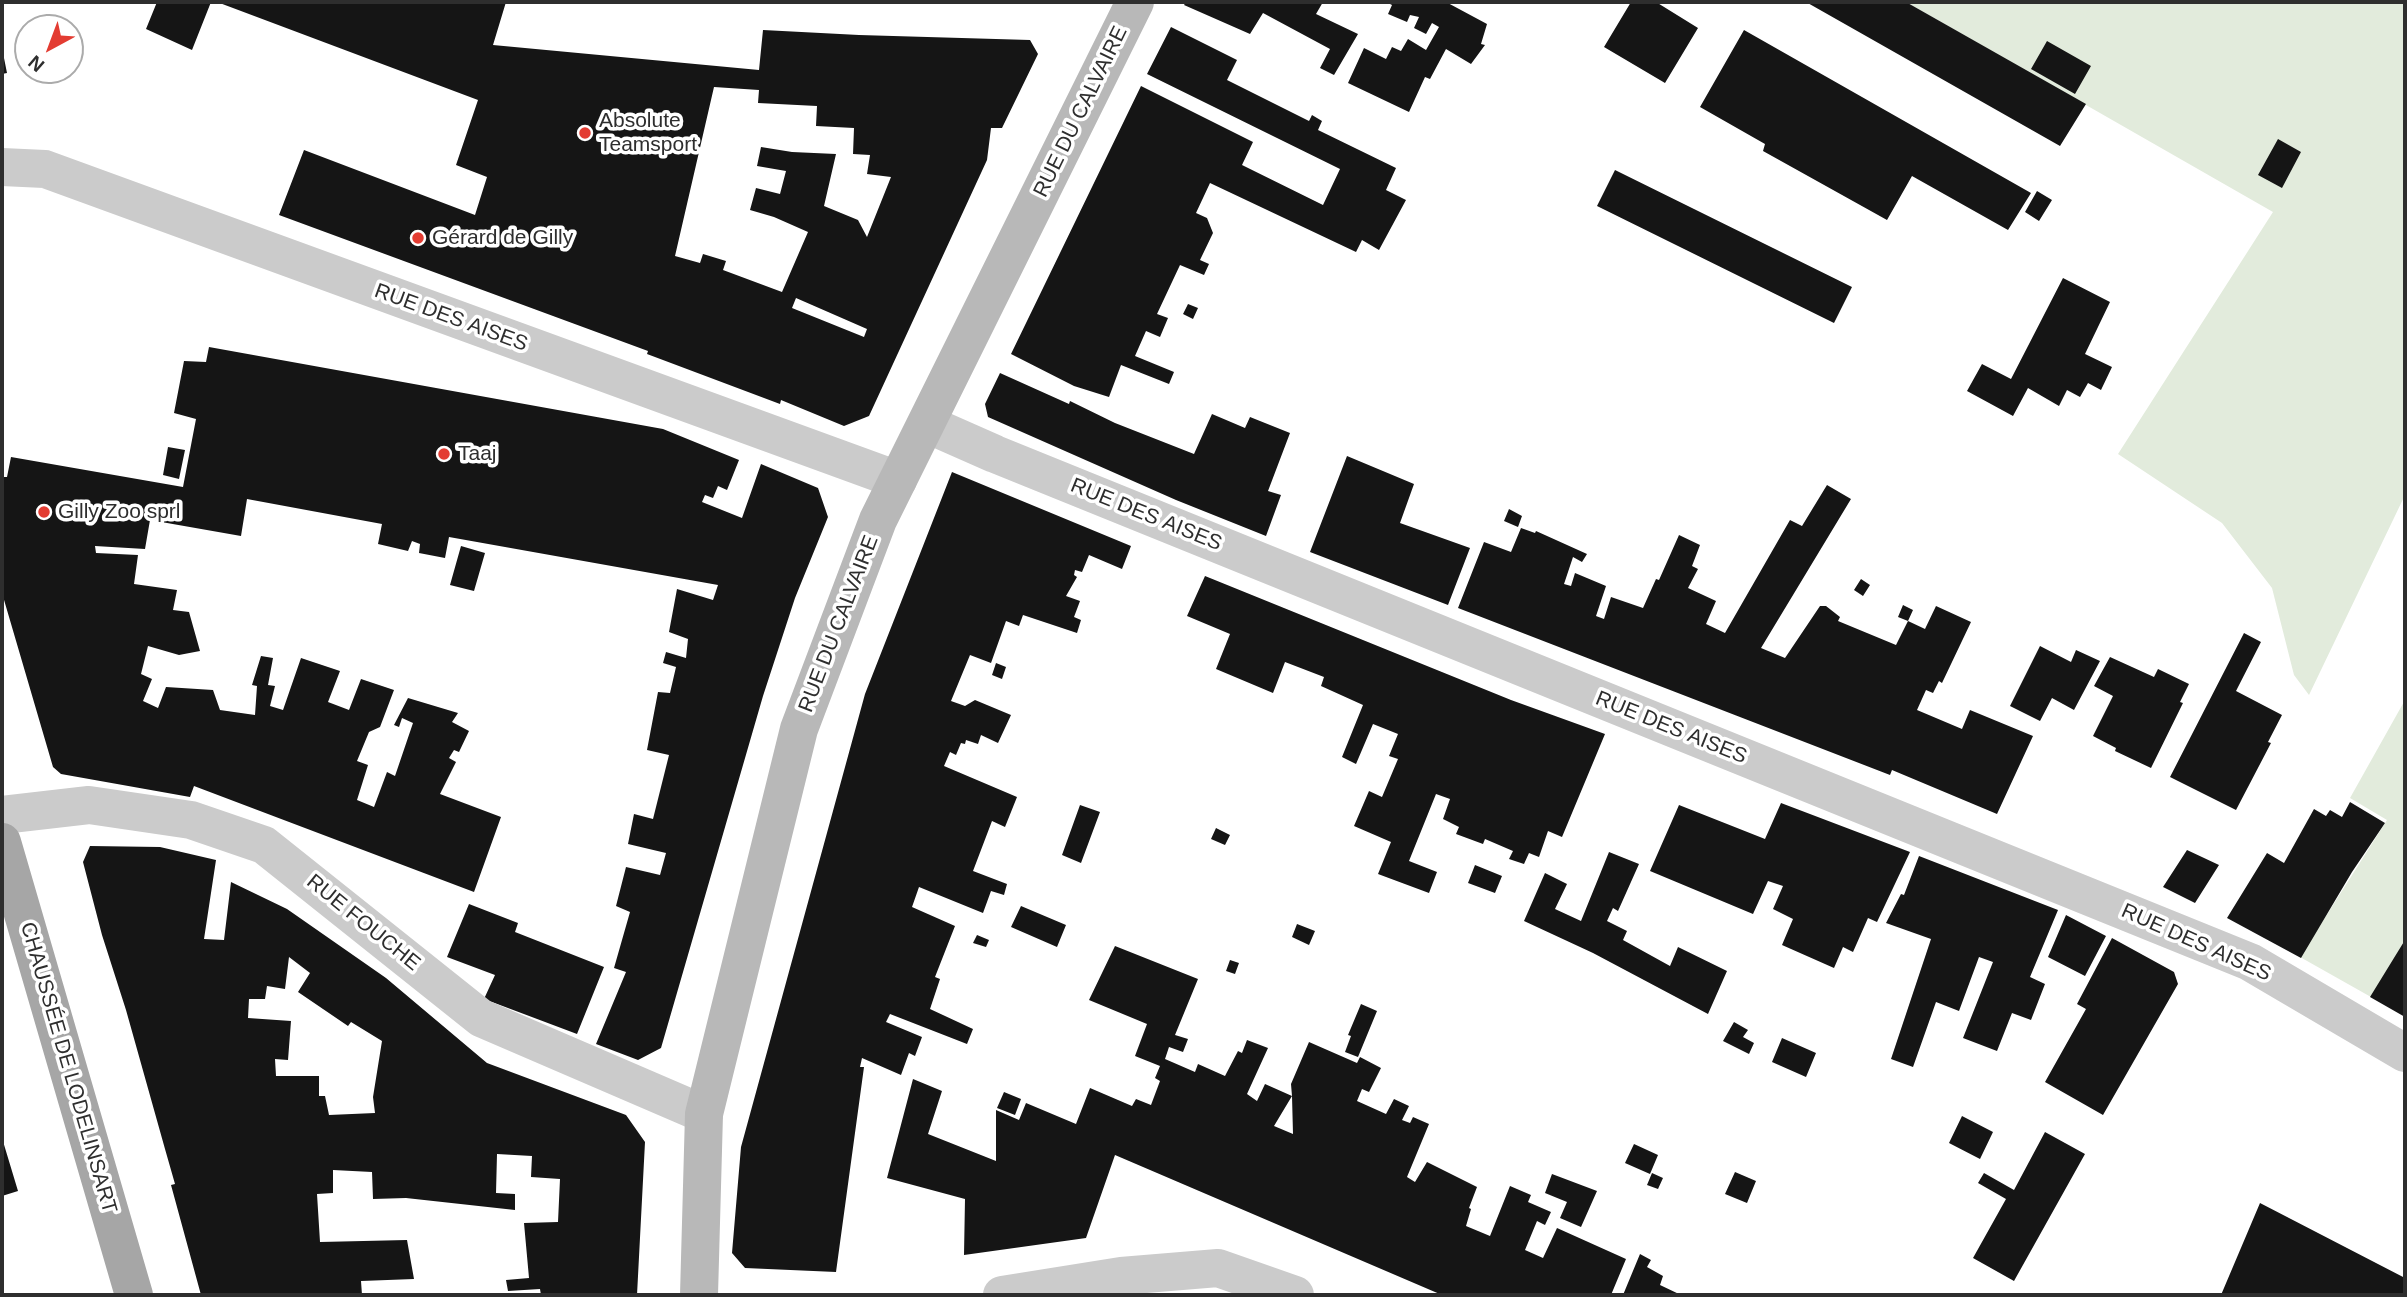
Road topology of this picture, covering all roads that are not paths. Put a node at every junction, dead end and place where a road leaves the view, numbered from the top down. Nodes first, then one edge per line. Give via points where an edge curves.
1 (1135, 2) edge
2 (2, 167) edge
3 (927, 424) junction
4 (898, 480) junction
5 (2, 814) edge
6 (2, 842) edge
7 (2405, 1053) edge
8 (704, 1114) junction
9 (134, 1295) edge
10 (699, 1295) edge
11 (1002, 1295) edge
12 (1295, 1295) edge

1 - 3 main road, RUE DU CALVAIRE
2 - 4 street, RUE DES AISES via 45,169
3 - 4 main road, RUE DU CALVAIRE
3 - 7 street, RUE DES AISES via 2250,962
4 - 8 main road, RUE DU CALVAIRE via 878,520 799,729
5 - 8 street, RUE FOUCHE via 89,805 191,820 264,845 481,1018
6 - 9 main road, CHAUSSÉE DE LODELINSART
8 - 10 main road, RUE DU CALVAIRE
11 - 12 street via 1121,1276 1218,1268

